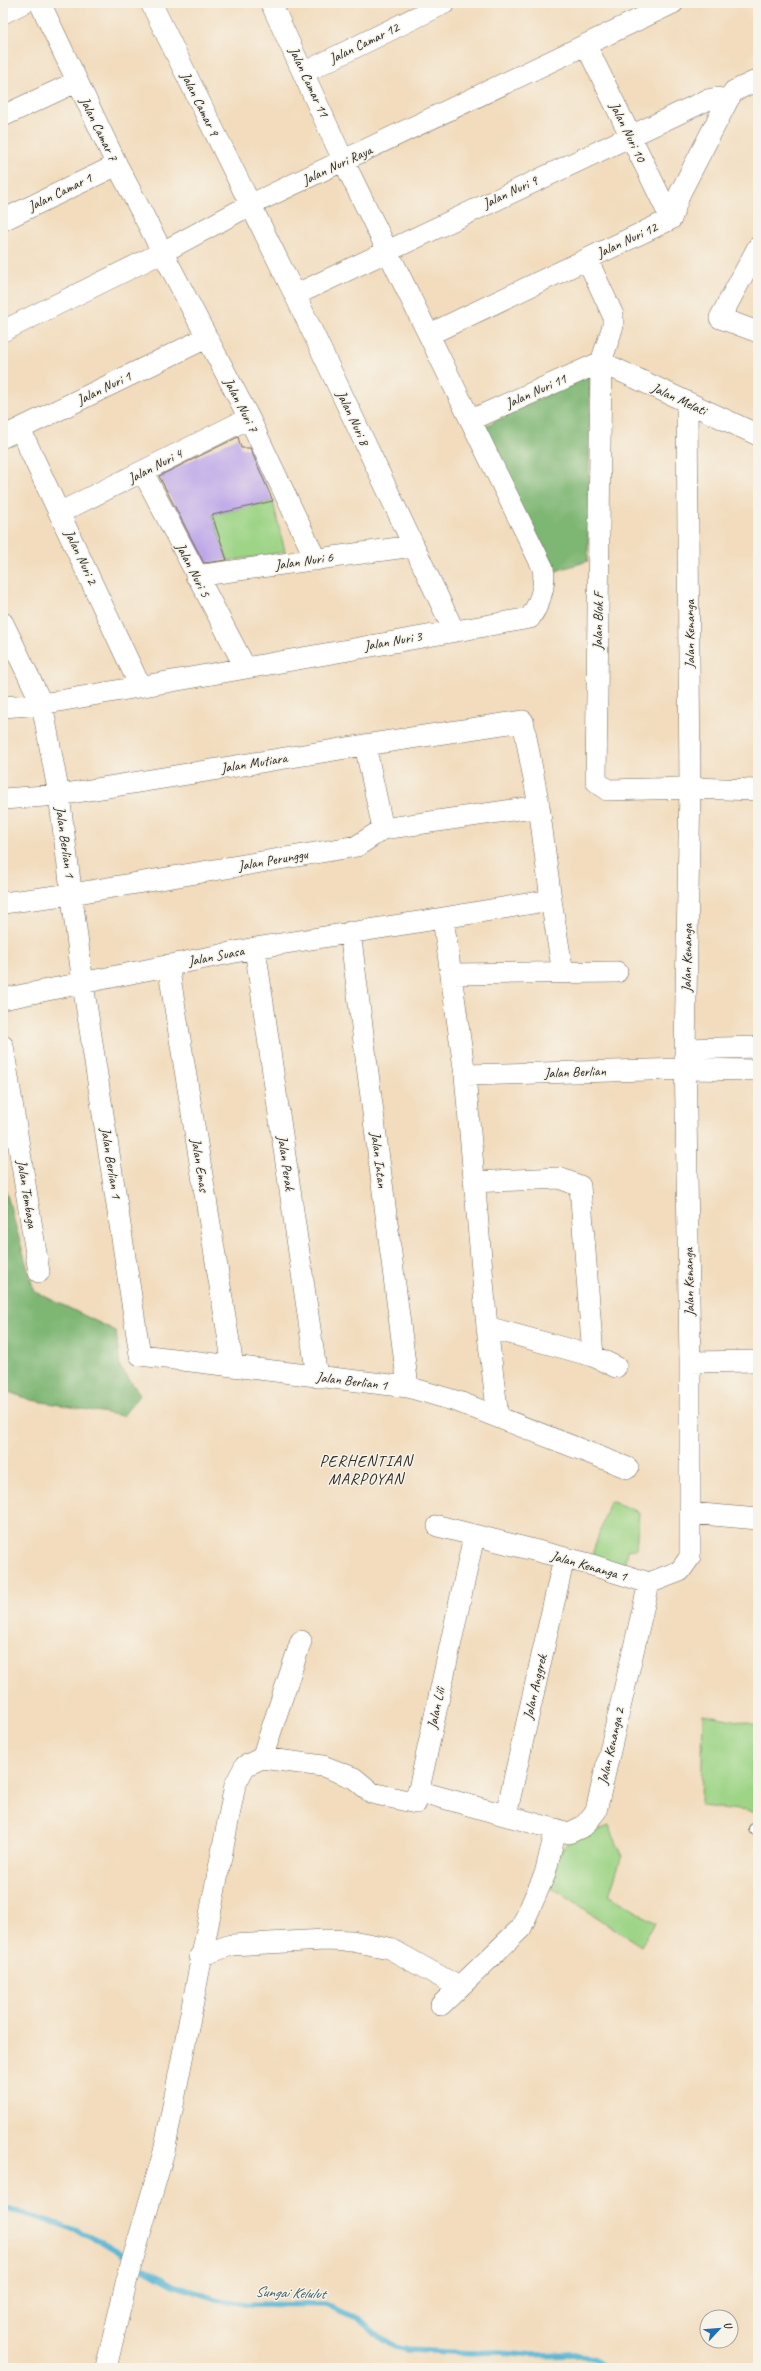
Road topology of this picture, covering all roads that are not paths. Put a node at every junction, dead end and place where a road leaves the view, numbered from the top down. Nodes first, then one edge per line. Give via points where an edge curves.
1 (23, 3) edge
2 (40, 3) edge
3 (151, 3) edge
4 (272, 3) edge
5 (445, 3) edge
6 (673, 3) edge
7 (3, 13) edge
8 (586, 45) junction
9 (305, 72) junction
10 (758, 80) edge
11 (76, 82) junction
12 (728, 100) junction
13 (3, 116) edge
14 (630, 135) junction
15 (344, 162) junction
16 (116, 165) junction
17 (250, 205) junction
18 (671, 219) junction
19 (3, 220) edge
20 (758, 247) edge
21 (388, 250) junction
22 (163, 252) junction
23 (587, 259) junction
24 (295, 295) junction
25 (3, 330) edge
26 (758, 332) edge
27 (430, 334) junction
28 (206, 338) junction
29 (601, 362) junction
30 (688, 403) junction
31 (249, 418) junction
32 (471, 420) junction
33 (12, 433) edge
34 (758, 435) edge
35 (143, 472) junction
36 (61, 512) junction
37 (413, 546) junction
38 (316, 560) junction
39 (196, 576) junction
40 (3, 623) edge
41 (454, 631) junction
42 (244, 667) junction
43 (140, 686) junction
44 (42, 704) junction
45 (3, 707) edge
46 (365, 745) junction
47 (690, 788) junction
48 (758, 790) edge
49 (59, 795) junction
50 (3, 799) edge
51 (539, 806) junction
52 (383, 829) junction
53 (72, 894) junction
54 (552, 900) junction
55 (3, 903) edge
56 (443, 918) junction
57 (350, 932) junction
58 (255, 948) junction
59 (168, 965) junction
60 (617, 972) dead end
61 (563, 973) junction
62 (451, 974) junction
63 (83, 984) junction
64 (3, 1000) edge
65 (3, 1046) edge
66 (758, 1047) edge
67 (685, 1059) junction
68 (758, 1070) edge
69 (465, 1075) junction
70 (474, 1182) junction
71 (39, 1272) dead end
72 (487, 1327) junction
73 (593, 1356) junction
74 (758, 1361) edge
75 (690, 1362) junction
76 (233, 1366) junction
77 (616, 1367) dead end
78 (317, 1377) junction
79 (408, 1387) junction
80 (498, 1417) junction
81 (628, 1468) dead end
82 (690, 1513) junction
83 (758, 1519) edge
84 (438, 1526) dead end
85 (474, 1536) junction
86 (564, 1558) junction
87 (649, 1583) junction
88 (301, 1641) dead end
89 (262, 1758) junction
90 (418, 1791) junction
91 (506, 1815) junction
92 (556, 1829) junction
93 (200, 1956) junction
94 (458, 1987) junction
95 (441, 2005) dead end
96 (106, 2368) edge

1 - 7 street
2 - 11 street, Jalan Camar 7
3 - 17 street, Jalan Camar 9
4 - 9 street, Jalan Camar 11
5 - 9 street, Jalan Camar 12
6 - 8 street, Jalan Nuri Raya
8 - 14 street, Jalan Nuri 10
8 - 15 street, Jalan Nuri Raya
9 - 15 street, Jalan Camar 11
10 - 12 street, Jalan Nuri 12 via 734,91
11 - 13 street
11 - 16 street, Jalan Camar 7
12 - 14 street, Jalan Nuri 9 via 707,100
12 - 18 street, Jalan Nuri 12 via 680,193
14 - 18 street, Jalan Nuri 10
14 - 21 street, Jalan Nuri 9
15 - 17 street, Jalan Nuri Raya
15 - 21 street, Jalan Camar 11
16 - 19 street, Jalan Camar 1
16 - 22 street, Jalan Camar 7
17 - 22 street, Jalan Nuri Raya
17 - 24 street, Jalan Nuri 8
18 - 23 street, Jalan Nuri 12
20 - 26 street via 720,318
21 - 24 street, Jalan Nuri 9
21 - 27 street, Jalan Camar 11
22 - 25 street, Jalan Nuri Raya
22 - 28 street, Jalan Nuri 7
23 - 27 street, Jalan Nuri 12
23 - 29 street via 613,316 613,326
24 - 37 street, Jalan Nuri 8
27 - 32 street, Jalan Camar 11
28 - 31 street, Jalan Nuri 7
28 - 33 street, Jalan Nuri 1
29 - 30 street, Jalan Melati
29 - 32 street, Jalan Nuri 11
29 - 47 street, Jalan Blok F via 596,781 607,790
30 - 34 street, Jalan Melati
30 - 47 street, Jalan Kenanga
31 - 35 street, Jalan Nuri 4
31 - 38 street, Jalan Nuri 7
32 - 41 street, Jalan Nuri 3 via 543,568 545,580 537,606 530,618
33 - 36 street, Jalan Nuri 2
35 - 36 street, Jalan Nuri 4
35 - 39 street, Jalan Nuri 5
36 - 43 street, Jalan Nuri 2
37 - 38 street, Jalan Nuri 6
37 - 41 street, Jalan Nuri 8
38 - 39 street, Jalan Nuri 6
39 - 42 street, Jalan Nuri 5
40 - 44 street, Jalan Berlian 1
41 - 42 street, Jalan Nuri 3
42 - 43 street, Jalan Nuri 3
43 - 44 street, Jalan Nuri 3
44 - 45 street, Jalan Nuri 3
44 - 49 street, Jalan Berlian 1
46 - 49 street, Jalan Mutiara
46 - 51 street, Jalan Mutiara via 523,721
46 - 52 street
47 - 48 street
47 - 67 street, Jalan Kenanga
49 - 50 street, Jalan Mutiara
49 - 53 street, Jalan Berlian 1
51 - 52 street, Jalan Perunggu
51 - 54 street
52 - 53 street, Jalan Perunggu via 357,846
53 - 55 street, Jalan Perunggu
53 - 63 street, Jalan Berlian 1
54 - 56 street, Jalan Suasa
54 - 61 street
56 - 57 street, Jalan Suasa
56 - 62 street
57 - 58 street, Jalan Suasa
57 - 79 street, Jalan Intan
58 - 59 street, Jalan Suasa
58 - 78 street, Jalan Perak
59 - 63 street, Jalan Suasa
59 - 76 street, Jalan Emas
60 - 61 street
61 - 62 street
62 - 69 street
63 - 64 street
63 - 76 street, Jalan Berlian 1 via 140,1355
65 - 71 street, Jalan Tembaga
66 - 67 street
67 - 68 street
67 - 69 street, Jalan Berlian
67 - 75 street, Jalan Kenanga
69 - 70 street
70 - 72 street
70 - 73 street via 559,1178 580,1186
72 - 73 street
72 - 80 street
73 - 77 street
74 - 75 street
75 - 82 street, Jalan Kenanga
76 - 78 street, Jalan Berlian 1
78 - 79 street, Jalan Berlian 1
79 - 80 street, Jalan Berlian 1 via 460,1402
80 - 81 street, Jalan Berlian 1
82 - 83 street
82 - 87 street via 690,1557 680,1571
84 - 85 street, Jalan Kenanga 1
85 - 86 street, Jalan Kenanga 1
85 - 90 street, Jalan Lili
86 - 87 street, Jalan Kenanga 1
86 - 91 street, Jalan Anggrek
87 - 92 street, Jalan Kenanga 2 via 596,1811 584,1826 569,1833
88 - 89 street
89 - 90 street via 323,1766 354,1778 372,1794 416,1803
89 - 93 street via 245,1766 235,1785
90 - 91 street
91 - 92 street, Jalan Kenanga 2
92 - 94 street via 545,1874 521,1928
93 - 94 street via 231,1945 352,1941 389,1948
93 - 96 street via 164,2152 127,2279
94 - 95 street

